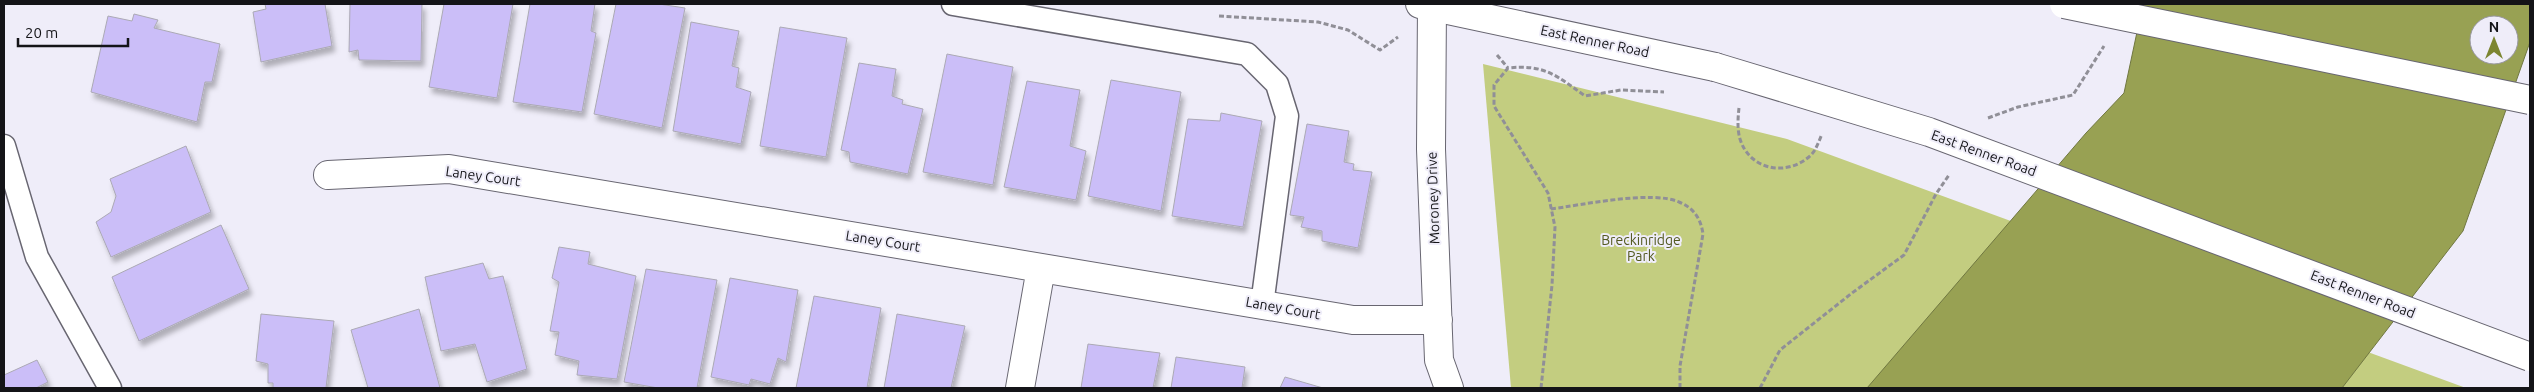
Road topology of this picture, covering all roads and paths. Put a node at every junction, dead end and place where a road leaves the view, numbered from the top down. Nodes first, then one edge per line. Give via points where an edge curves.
1 (952, 4) edge
2 (1429, 4) edge
3 (2064, 4) edge
4 (1216, 16) dead end
5 (2106, 37) dead end
6 (1432, 42) junction
7 (1496, 54) dead end
8 (1508, 68) junction
9 (1670, 93) dead end
10 (2530, 100) edge
11 (1739, 102) dead end
12 (1983, 125) dead end
13 (1826, 127) dead end
14 (4, 146) edge
15 (1952, 171) dead end
16 (328, 175) dead end
17 (1551, 209) junction
18 (1041, 268) junction
19 (1262, 305) junction
20 (1438, 320) junction
21 (2530, 357) edge
22 (110, 388) edge
23 (1020, 388) edge
24 (1449, 388) edge
25 (1541, 388) edge
26 (1680, 388) edge
27 (1760, 388) edge

1 - 19 lane via 1247,54 1277,84 1287,116
2 - 6 street, Moroney Drive
2 - 21 street, East Renner Road, bridge via 1716,67 1929,132
3 - 10 street, bridge
4 - 6 path via 1318,22 1348,30 1380,50 1396,36
5 - 12 path via 2104,46 2072,95 1988,117
6 - 20 street, Moroney Drive via 1431,149
7 - 8 path
8 - 9 path via 1529,66 1555,75 1585,96 1621,90
8 - 17 path via 1494,85 1494,106 1548,193
11 - 13 path via 1740,138 1749,156 1767,168 1788,169 1803,161 1813,154
14 - 22 lane via 37,256
15 - 27 path via 1904,255 1780,350
16 - 18 street, Laney Court via 449,169
17 - 25 path via 1555,227
17 - 26 path via 1659,197 1679,201 1701,221 1702,234 1680,366
18 - 19 street, Laney Court
18 - 23 street
19 - 20 street, Laney Court via 1353,320
20 - 24 street, Moroney Drive via 1439,360

